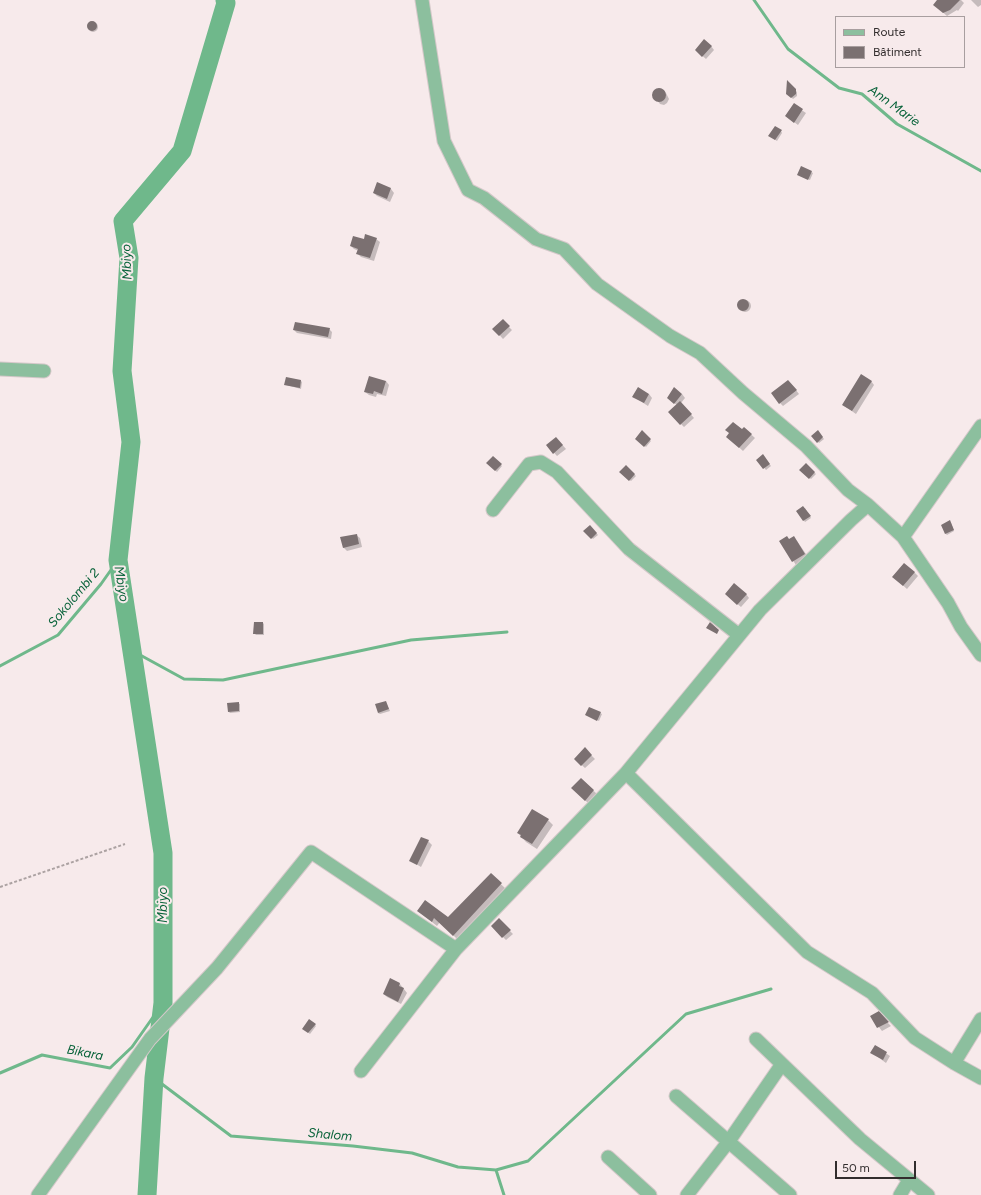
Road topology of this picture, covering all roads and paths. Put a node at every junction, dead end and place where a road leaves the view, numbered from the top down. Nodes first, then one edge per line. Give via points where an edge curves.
1 (422, 0) edge
2 (0, 369) edge
3 (44, 370) dead end
4 (981, 426) edge
5 (868, 505) junction
6 (493, 510) dead end
7 (903, 537) junction
8 (739, 636) junction
9 (981, 655) edge
10 (626, 773) junction
11 (125, 844) dead end
12 (0, 887) edge
13 (456, 949) junction
14 (981, 1019) edge
15 (756, 1039) dead end
16 (954, 1063) junction
17 (782, 1064) junction
18 (361, 1072) dead end
19 (981, 1078) edge
20 (676, 1096) dead end
21 (729, 1141) junction
22 (608, 1157) dead end
23 (909, 1180) junction
24 (38, 1195) edge
25 (650, 1195) edge
26 (687, 1195) edge
27 (790, 1195) edge
28 (900, 1195) edge
29 (928, 1195) edge

1 - 5 street via 444,141 468,190 484,198 536,239 564,249 597,284 670,336 700,353 806,446 848,490
2 - 3 street
4 - 7 street
5 - 7 street
5 - 8 street via 760,610
6 - 8 street via 529,464 541,462 557,472 629,549
7 - 9 street
8 - 10 street
10 - 13 street
10 - 16 street via 807,952 872,993 915,1038
11 - 12 path
13 - 18 street
13 - 24 street via 311,852 217,968 150,1039
14 - 16 street
15 - 17 street
16 - 19 street
17 - 21 street
17 - 23 street via 860,1139
20 - 21 street
21 - 26 street
21 - 27 street
22 - 25 street
23 - 28 street
23 - 29 street

